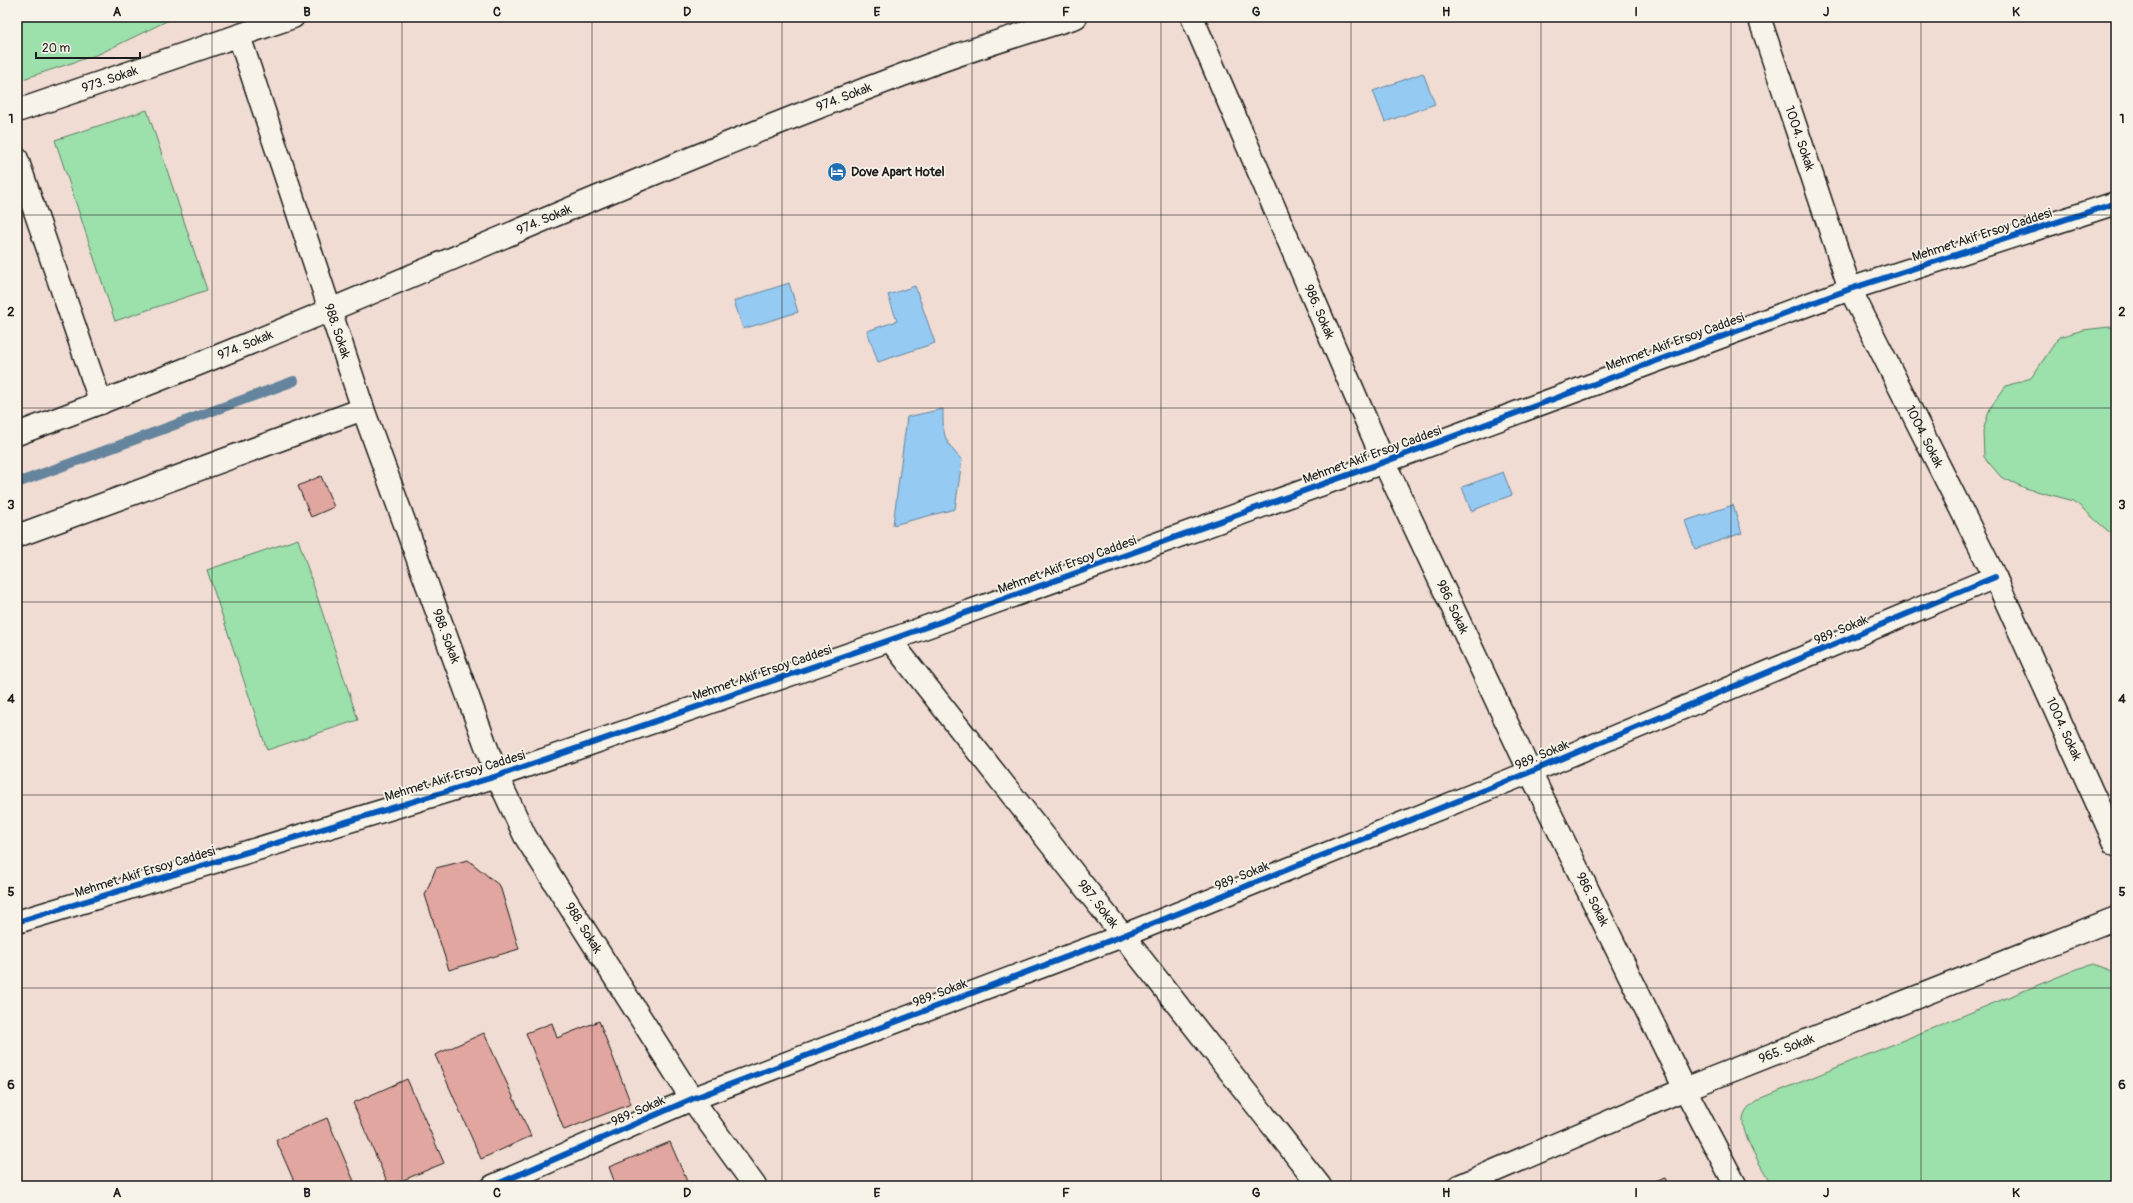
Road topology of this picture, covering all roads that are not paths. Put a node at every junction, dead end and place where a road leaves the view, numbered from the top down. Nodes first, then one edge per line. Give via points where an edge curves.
1 (293, 17) edge
2 (1076, 17) edge
3 (1192, 17) edge
4 (1760, 17) edge
5 (239, 36) junction
6 (17, 111) edge
7 (17, 159) edge
8 (2116, 203) edge
9 (1850, 289) junction
10 (331, 310) junction
11 (101, 403) junction
12 (363, 409) junction
13 (17, 434) edge
14 (1384, 462) junction
15 (17, 536) edge
16 (1995, 577) junction
17 (890, 640) junction
18 (1530, 772) junction
19 (497, 776) junction
20 (2116, 845) edge
21 (2116, 918) edge
22 (17, 922) edge
23 (1122, 936) junction
24 (1685, 1089) junction
25 (692, 1099) junction
26 (493, 1186) edge
27 (755, 1186) edge
28 (1320, 1186) edge
29 (1459, 1186) edge
30 (1736, 1186) edge

1 - 5 street, 973. Sokak
2 - 10 street, 974. Sokak via 926,66 707,151
3 - 14 street, 986. Sokak
4 - 9 street, 1004. Sokak
5 - 6 street, 973. Sokak
5 - 10 street, 988. Sokak
7 - 11 street
8 - 9 street, Mehmet Akif Ersoy Caddesi
9 - 14 street, Mehmet Akif Ersoy Caddesi
9 - 16 street, 1004. Sokak
10 - 11 street, 974. Sokak
10 - 12 street, 988. Sokak
11 - 13 street, 974. Sokak
12 - 15 street
12 - 19 street, 988. Sokak
14 - 17 street, Mehmet Akif Ersoy Caddesi
14 - 18 street, 986. Sokak
16 - 18 street, 989. Sokak
16 - 20 street, 1004. Sokak
17 - 19 street, Mehmet Akif Ersoy Caddesi
17 - 23 street, 987. Sokak
18 - 23 street, 989. Sokak
18 - 24 street, 986. Sokak
19 - 22 street, Mehmet Akif Ersoy Caddesi
19 - 25 street, 988. Sokak via 525,836
21 - 24 street, 965. Sokak
23 - 25 street, 989. Sokak
23 - 28 street, 987. Sokak
24 - 29 street, 965. Sokak
24 - 30 street, 986. Sokak
25 - 26 street, 989. Sokak
25 - 27 street, 988. Sokak

